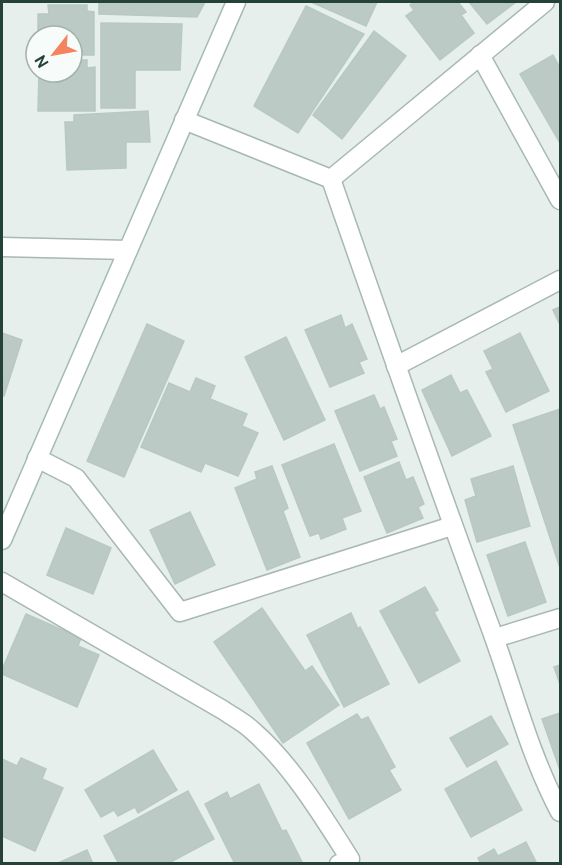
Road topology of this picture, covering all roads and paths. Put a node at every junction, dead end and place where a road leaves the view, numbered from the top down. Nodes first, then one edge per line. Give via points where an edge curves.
1 (236, 2) edge
2 (545, 2) edge
3 (480, 55) junction
4 (184, 120) junction
5 (331, 178) junction
6 (561, 200) edge
7 (2, 246) edge
8 (128, 250) junction
9 (561, 280) edge
10 (396, 366) junction
11 (37, 459) junction
12 (452, 526) junction
13 (2, 540) edge
14 (2, 582) edge
15 (561, 618) edge
16 (495, 638) junction
17 (561, 812) edge
18 (339, 864) edge

1 - 4 street
2 - 3 street
3 - 5 street
3 - 6 street
4 - 5 street
4 - 8 street
5 - 10 street
7 - 8 street
8 - 11 street
9 - 10 street
10 - 12 street
11 - 12 street via 76,478 180,612
11 - 13 street
12 - 16 street
14 - 18 street via 255,732 316,805 350,859
15 - 16 street
16 - 17 street via 545,784

